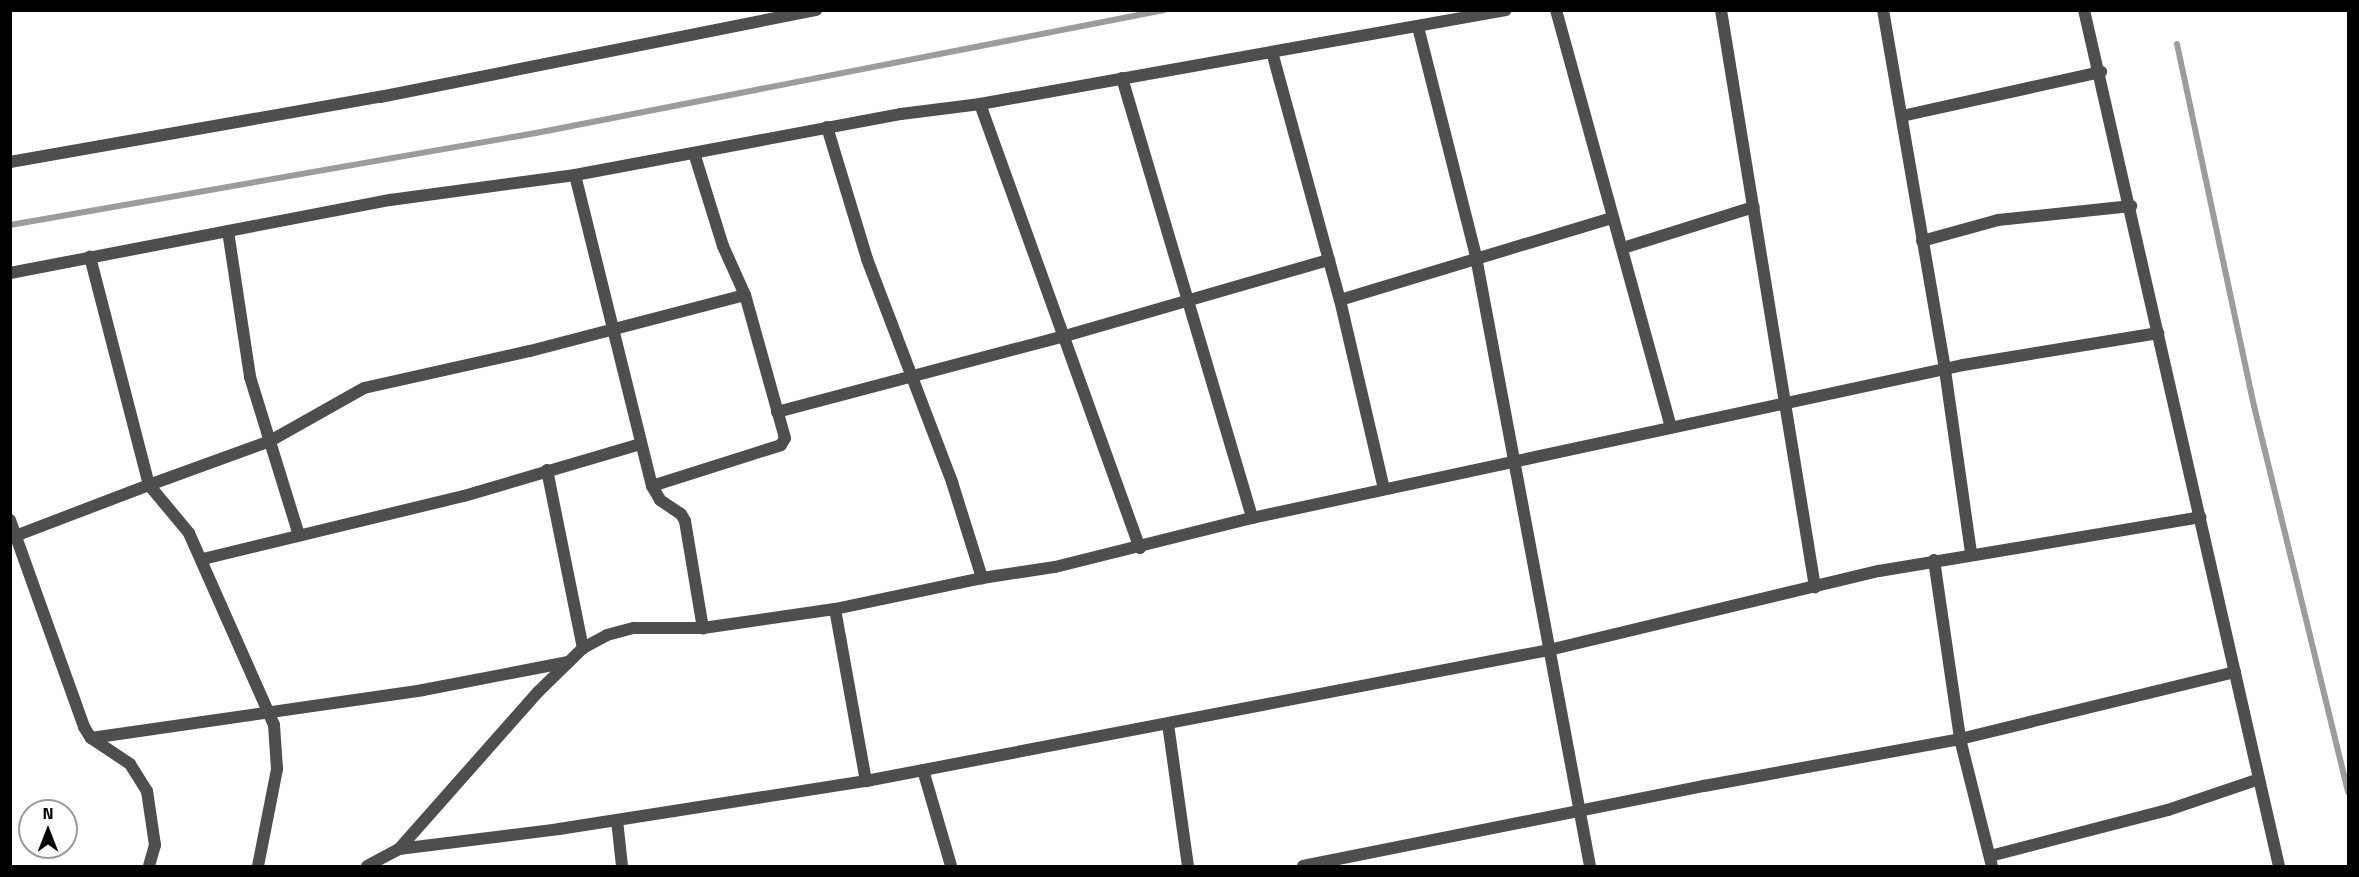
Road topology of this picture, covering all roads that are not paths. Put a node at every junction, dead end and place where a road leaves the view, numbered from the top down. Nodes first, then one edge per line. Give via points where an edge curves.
1 (816, 10) edge
2 (1506, 10) edge
3 (1556, 10) edge
4 (1721, 10) edge
5 (1883, 10) edge
6 (2084, 10) edge
7 (1418, 27) junction
8 (1272, 52) junction
9 (2101, 72) junction
10 (1122, 78) junction
11 (980, 104) junction
12 (1902, 116) junction
13 (827, 128) junction
14 (694, 153) junction
15 (10, 162) edge
16 (575, 175) junction
17 (2131, 206) junction
18 (1754, 207) junction
19 (1612, 218) junction
20 (228, 231) junction
21 (1922, 241) junction
22 (1623, 248) junction
23 (90, 257) junction
24 (1476, 257) junction
25 (1329, 260) junction
26 (10, 273) edge
27 (745, 295) junction
28 (1188, 300) junction
29 (1340, 300) junction
30 (612, 330) junction
31 (2158, 333) junction
32 (1065, 336) junction
33 (1945, 370) junction
34 (912, 373) junction
35 (1783, 404) junction
36 (777, 412) junction
37 (1671, 427) junction
38 (270, 441) junction
39 (641, 444) junction
40 (1516, 462) junction
41 (547, 471) junction
42 (149, 485) junction
43 (652, 486) junction
44 (1384, 489) junction
45 (2200, 517) junction
46 (1252, 518) junction
47 (10, 520) edge
48 (299, 535) junction
49 (13, 537) edge
50 (1140, 548) junction
51 (1971, 553) junction
52 (203, 559) junction
53 (1934, 560) junction
54 (982, 578) junction
55 (1815, 587) junction
56 (835, 609) junction
57 (703, 628) junction
58 (583, 648) junction
59 (1550, 650) junction
60 (568, 662) junction
61 (2235, 672) junction
62 (268, 710) junction
63 (1168, 724) junction
64 (91, 738) junction
65 (1960, 739) junction
66 (923, 770) junction
67 (2259, 779) junction
68 (866, 781) junction
69 (1580, 812) junction
70 (617, 820) junction
71 (399, 849) junction
72 (1991, 861) edge
73 (149, 867) edge
74 (258, 867) edge
75 (367, 867) edge
76 (622, 867) edge
77 (951, 867) edge
78 (1188, 867) edge
79 (1303, 867) edge
80 (1590, 867) edge
81 (2279, 867) edge

1 - 15 street via 380,97
2 - 7 street
3 - 19 street
4 - 18 street
5 - 12 street
6 - 9 street
7 - 8 street
7 - 24 street
8 - 10 street
8 - 25 street
9 - 12 street
9 - 17 street
10 - 11 street
10 - 28 street
11 - 13 street
11 - 32 street
12 - 21 street
13 - 14 street
13 - 34 street via 867,259
14 - 16 street
14 - 27 street via 723,246
16 - 20 street via 390,200
16 - 30 street
17 - 21 street via 1987,222
17 - 31 street
18 - 22 street
18 - 35 street
19 - 22 street
19 - 24 street
20 - 23 street
20 - 38 street via 248,370
21 - 33 street
22 - 37 street
23 - 26 street
23 - 42 street
24 - 29 street
24 - 40 street
25 - 28 street
25 - 29 street
27 - 30 street
27 - 36 street
28 - 32 street
28 - 46 street
29 - 44 street
30 - 38 street via 364,388
30 - 39 street
31 - 33 street
31 - 45 street
32 - 34 street
32 - 50 street
33 - 35 street
33 - 51 street
34 - 36 street
34 - 54 street
35 - 37 street
35 - 55 street
36 - 43 street via 785,438 781,445
37 - 40 street
38 - 42 street
38 - 48 street
39 - 41 street
39 - 43 street
40 - 44 street
40 - 59 street
41 - 48 street via 464,496
41 - 58 street
42 - 49 street
42 - 52 street via 179,519
43 - 57 street via 660,500 685,521
44 - 46 street
45 - 51 street
45 - 61 street
46 - 50 street
47 - 49 street
48 - 52 street
49 - 64 street
50 - 54 street
51 - 53 street
52 - 62 street
53 - 55 street
53 - 65 street
54 - 56 street
55 - 59 street
56 - 57 street
56 - 68 street
57 - 58 street via 634,628 607,634
58 - 60 street
59 - 63 street
59 - 69 street
60 - 62 street via 423,690
60 - 71 street
61 - 65 street
61 - 67 street
62 - 64 street
62 - 74 street via 277,740 277,769
63 - 66 street
63 - 78 street
64 - 73 street via 130,764 147,791 155,845
65 - 69 street
65 - 72 street
66 - 68 street
66 - 77 street
67 - 72 street via 2168,810
67 - 81 street
68 - 70 street
69 - 79 street
69 - 80 street
70 - 71 street
70 - 76 street
71 - 75 street

